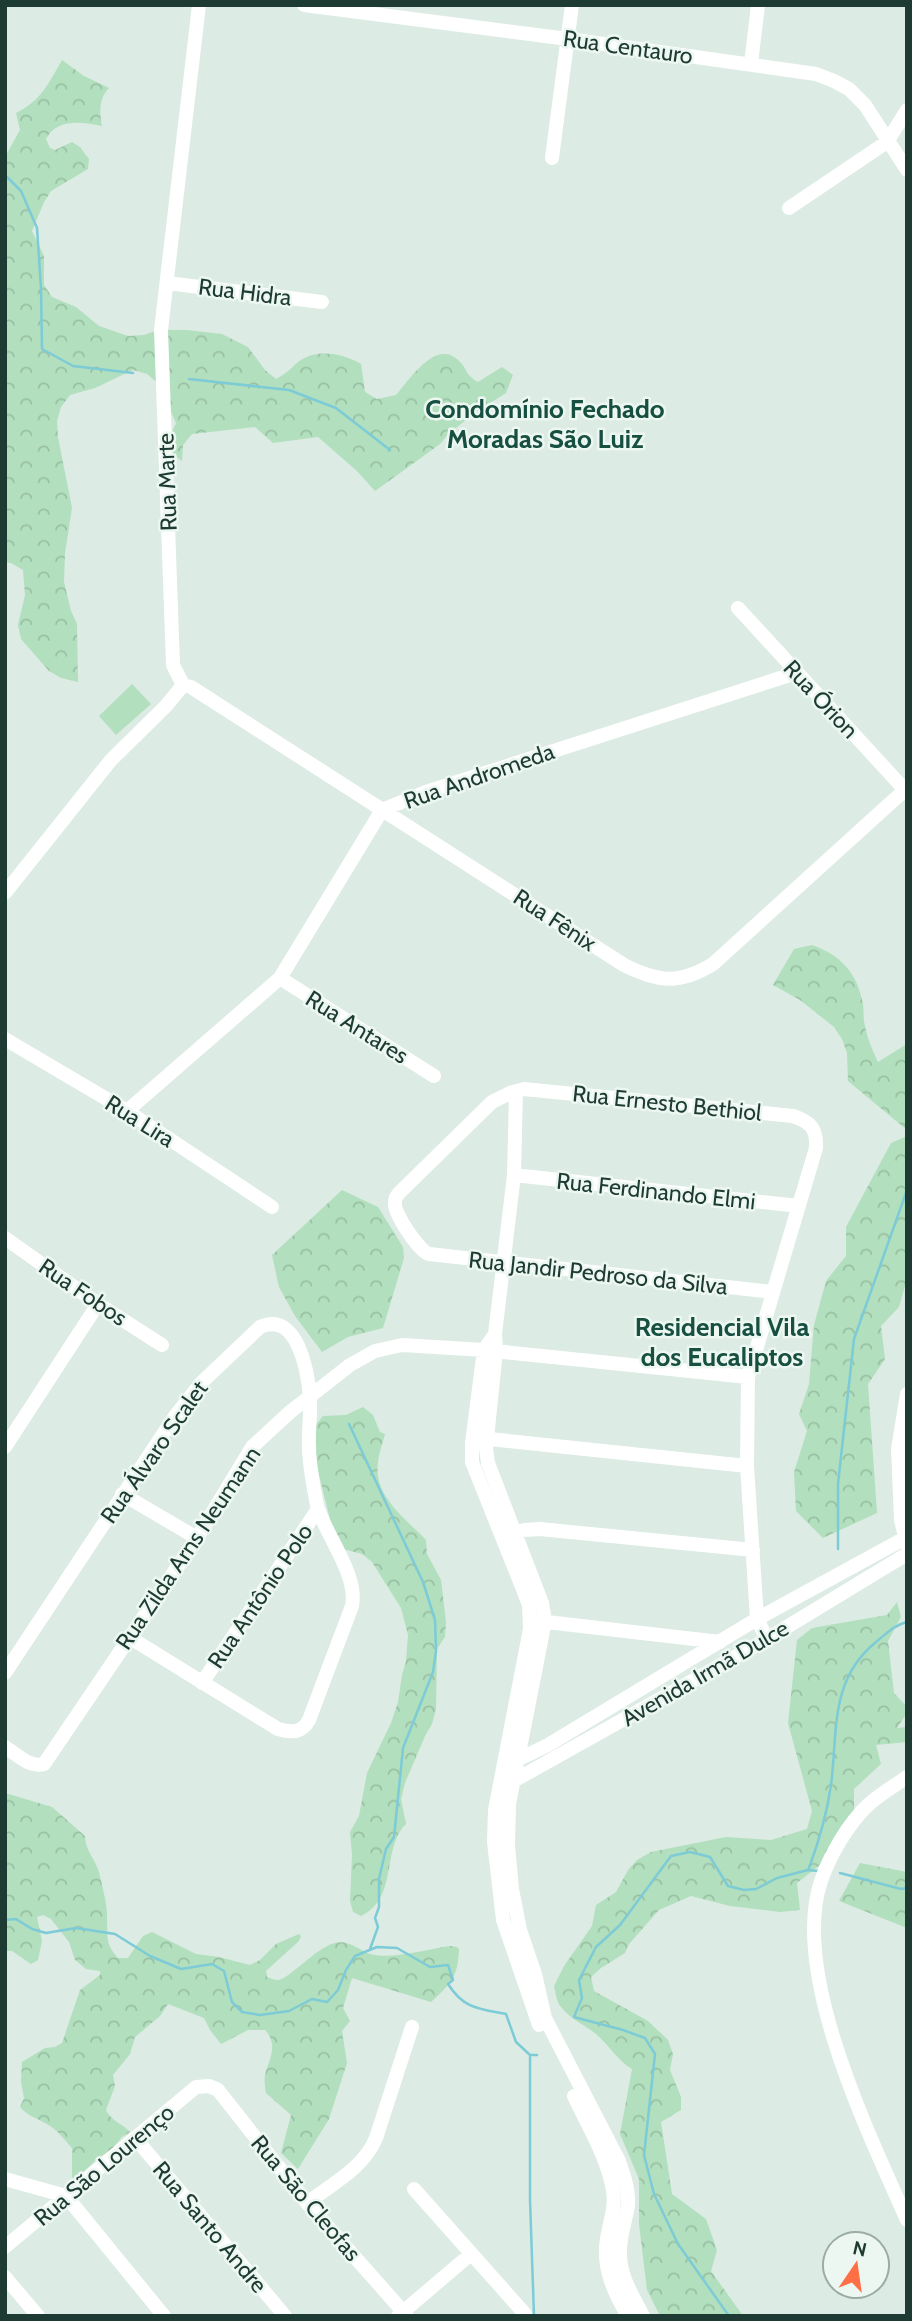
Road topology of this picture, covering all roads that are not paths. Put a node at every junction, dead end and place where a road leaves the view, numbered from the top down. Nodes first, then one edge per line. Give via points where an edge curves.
1 (199, 5) edge
2 (304, 5) edge
3 (572, 5) edge
4 (758, 5) edge
5 (385, 11) edge
6 (568, 39) junction
7 (751, 64) junction
8 (907, 110) edge
9 (887, 142) junction
10 (552, 158) dead end
11 (907, 170) edge
12 (789, 208) dead end
13 (167, 283) junction
14 (322, 302) dead end
15 (738, 608) dead end
16 (796, 673) junction
17 (183, 685) junction
18 (906, 789) edge
19 (382, 810) junction
20 (5, 893) edge
21 (280, 978) junction
22 (5, 1039) edge
23 (434, 1076) dead end
24 (516, 1091) junction
25 (127, 1111) junction
26 (514, 1175) junction
27 (799, 1206) junction
28 (272, 1207) dead end
29 (5, 1238) edge
30 (503, 1263) junction
31 (773, 1292) junction
32 (97, 1304) junction
33 (162, 1345) dead end
34 (490, 1351) junction
35 (748, 1377) junction
36 (907, 1394) edge
37 (310, 1398) junction
38 (904, 1423) edge
39 (480, 1438) junction
40 (5, 1447) edge
41 (747, 1466) junction
42 (122, 1494) junction
43 (318, 1509) junction
44 (509, 1536) junction
45 (197, 1538) junction
46 (906, 1540) edge
47 (752, 1550) junction
48 (907, 1554) edge
49 (757, 1619) junction
50 (538, 1621) junction
51 (129, 1637) junction
52 (767, 1639) junction
53 (720, 1642) junction
54 (734, 1658) junction
55 (5, 1673) edge
56 (202, 1683) junction
57 (5, 1747) edge
58 (519, 1760) junction
59 (504, 1765) junction
60 (907, 1777) edge
61 (507, 1785) junction
62 (412, 2027) dead end
63 (204, 2086) joint
64 (136, 2139) junction
65 (609, 2157) junction
66 (5, 2179) edge
67 (414, 2189) dead end
68 (66, 2196) junction
69 (307, 2203) junction
70 (907, 2220) edge
71 (5, 2247) edge
72 (471, 2254) junction
73 (5, 2277) edge
74 (402, 2314) edge
75 (525, 2314) edge
76 (38, 2316) edge
77 (164, 2316) edge
78 (285, 2316) edge
79 (628, 2316) edge
80 (643, 2316) edge

1 - 13 street, Rua Marte
2 - 5 street, Rua Centauro
3 - 6 street
4 - 7 street
5 - 6 street, Rua Centauro
6 - 7 street, Rua Centauro
6 - 10 street
7 - 9 street, Rua Centauro via 816,74 841,85 865,105
8 - 9 street
9 - 11 street, Rua Centauro
9 - 12 street
13 - 14 street, Rua Hidra
13 - 17 street, Rua Marte via 161,330 173,666
15 - 16 street, Rua Órion
16 - 18 street, Rua Órion
16 - 19 street, Rua Andromeda
17 - 19 street, Rua Fênix
17 - 20 street via 111,760
18 - 19 street, Rua Fênix via 725,955 698,973 664,980 624,965
19 - 21 street, Rua Andromeda
21 - 23 street, Rua Antares
21 - 25 street, Rua Andromeda
22 - 25 street, Rua Lira
24 - 26 street
24 - 27 street, Rua Ernesto Bethiol via 537,1089 808,1121 817,1137 816,1148
24 - 30 street, Rua Jandir Pedroso da Silva via 492,1102 396,1197 396,1211 423,1252
25 - 28 street, Rua Lira
26 - 27 street, Rua Ferdinando Elmi
26 - 30 street
27 - 31 street
29 - 32 street, Rua Fobos
30 - 31 street, Rua Jandir Pedroso da Silva
30 - 34 street
31 - 35 street
32 - 33 street, Rua Fobos
32 - 40 street
34 - 35 street, Rua Zilda Arns Neumann
34 - 37 street, Rua Zilda Arns Neumann via 388,1347 350,1365
34 - 39 street
35 - 41 street
36 - 38 street
37 - 42 street, Rua Álvaro Scalet via 301,1350 291,1332 276,1324 260,1327 201,1383
37 - 43 street, Rua Álvaro Scalet via 309,1458
37 - 45 street, Rua Zilda Arns Neumann via 252,1447
38 - 46 street via 898,1449
39 - 41 street
39 - 44 street via 472,1462
41 - 47 street
42 - 45 street
42 - 55 street, Rua Álvaro Scalet
43 - 56 street, Rua Antônio Polo
43 - 56 street, Rua Álvaro Scalet via 354,1593 309,1720 300,1730 278,1729
44 - 47 street via 540,1529
44 - 50 street via 524,1592
45 - 51 street, Rua Zilda Arns Neumann
46 - 49 street, Avenida Irmã Dulce
47 - 49 street
48 - 52 street, Avenida Irmã Dulce
49 - 52 street
49 - 53 street, Avenida Irmã Dulce
50 - 53 street
50 - 58 street
50 - 59 street
51 - 56 street
51 - 57 street, Rua Zilda Arns Neumann via 44,1764 30,1763
52 - 54 street, Avenida Irmã Dulce
53 - 54 street
53 - 58 street, Avenida Irmã Dulce
54 - 61 street, Avenida Irmã Dulce
58 - 59 street, Avenida Irmã Dulce
58 - 61 street
59 - 61 street
60 - 70 street via 869,1804 839,1844 821,1881 813,1937 824,2003 845,2078
61 - 65 street via 495,1811 494,1842 503,1920 528,1975 546,2040
62 - 69 street via 368,2155
63 - 64 street, Rua São Lourenço via 197,2087
63 - 69 street, Rua São Cleofas via 218,2090
64 - 68 street, Rua São Lourenço
64 - 78 street, Rua Santo Andre
65 - 79 street via 614,2205 606,2263
65 - 80 street via 625,2180 628,2194 620,2244 622,2268
66 - 68 street
67 - 72 street
68 - 71 street, Rua São Lourenço
68 - 77 street
69 - 74 street, Rua São Cleofas
72 - 74 street
72 - 75 street
73 - 76 street

